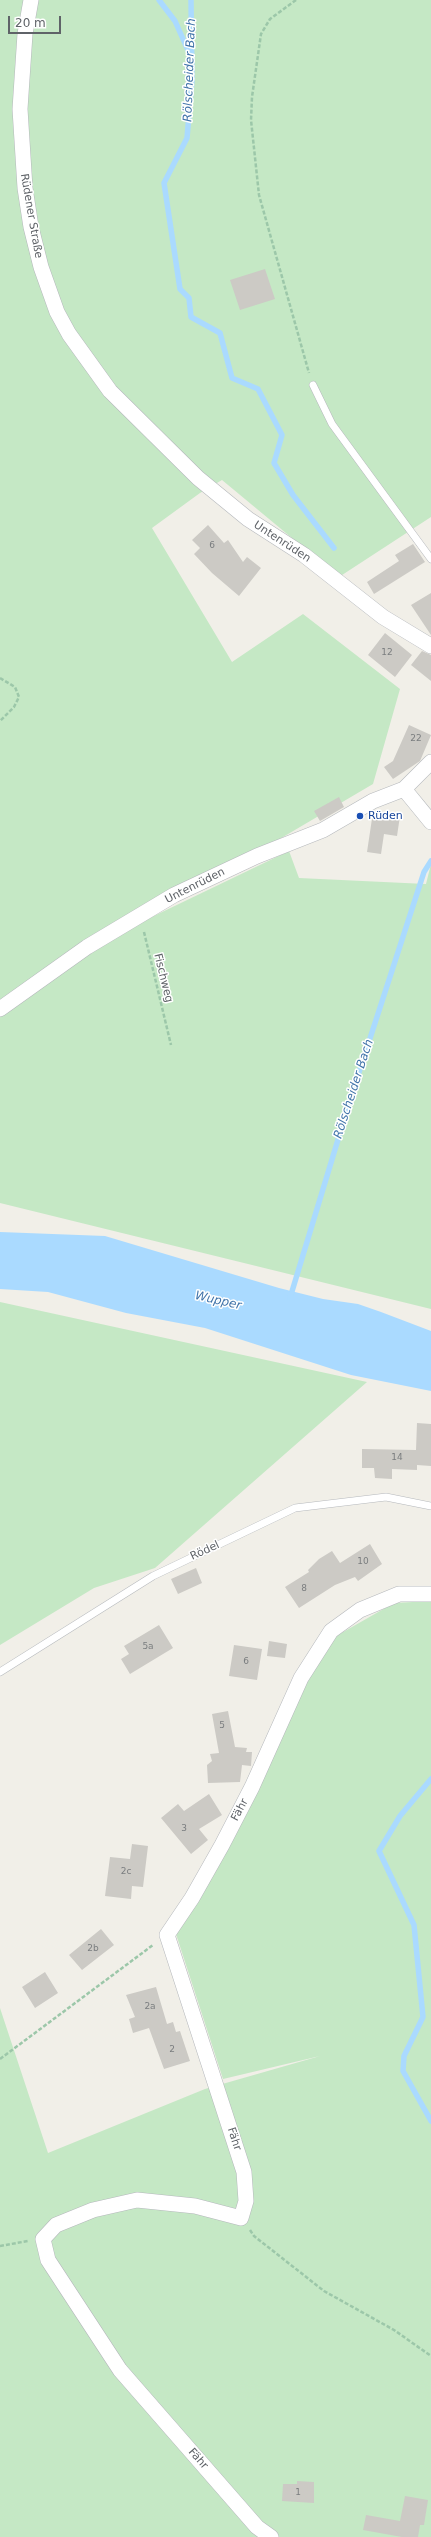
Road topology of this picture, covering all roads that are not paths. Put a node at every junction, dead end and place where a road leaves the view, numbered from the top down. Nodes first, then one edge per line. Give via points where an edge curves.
1 (31, 0) edge
2 (313, 385) road end
3 (143, 425) joint
4 (431, 559) edge
5 (431, 646) edge
6 (431, 762) edge
7 (404, 789) junction
8 (431, 822) edge
9 (0, 1009) edge
10 (431, 1506) edge
11 (431, 1594) edge
12 (0, 1672) edge
13 (271, 2537) edge

1 - 3 street, Rüdener Straße via 25,34 20,128 25,188 41,267 57,312 73,340 96,374
2 - 4 lane via 332,424
3 - 5 street, Untenrüden via 198,478 248,519 304,555 383,617
6 - 7 street, Untenrüden
7 - 8 street
7 - 9 street, Untenrüden via 373,801 323,830 205,880 86,947
10 - 12 lane, Rödel via 386,1496 295,1508 152,1576
11 - 13 street, Fähr via 399,1594 360,1610 331,1631 301,1678 252,1788 222,1845 192,1898 167,1935 244,2172 246,2201 241,2218 195,2206 137,2200 93,2210 56,2224 43,2239 48,2260 120,2370 258,2527

